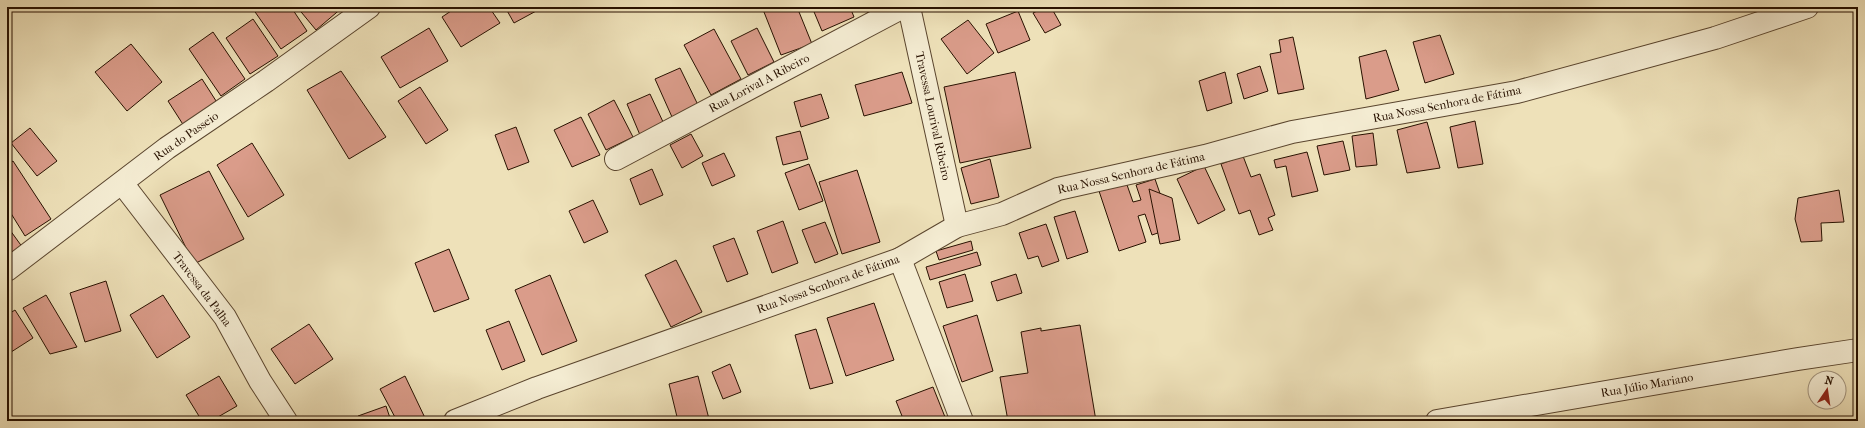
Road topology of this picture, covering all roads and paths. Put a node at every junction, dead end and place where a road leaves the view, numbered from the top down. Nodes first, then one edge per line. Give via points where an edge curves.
1 (370, 7) edge
2 (903, 7) edge
3 (909, 7) edge
4 (1807, 7) edge
5 (616, 159) dead end
6 (122, 183) junction
7 (957, 226) junction
8 (900, 259) junction
9 (7, 270) edge
10 (1858, 350) edge
11 (286, 421) edge
12 (455, 421) edge
13 (962, 421) edge
14 (1437, 421) edge

1 - 6 street, Rua do Passeio via 167,148
2 - 5 street, Rua Lorival A Ribeiro
3 - 7 street, Travessa Lourival Ribeiro
4 - 7 street, Rua Nossa Senhora de Fátima via 1715,38 1517,92 1292,132 1205,156 1058,189 1002,214
6 - 9 street, Rua do Passeio
6 - 11 street, Travessa da Palha via 225,317 260,381
7 - 8 street, Rua Nossa Senhora de Fátima
8 - 12 street, Rua Nossa Senhora de Fátima via 537,388
8 - 13 street
10 - 14 street, Rua Júlio Mariano

